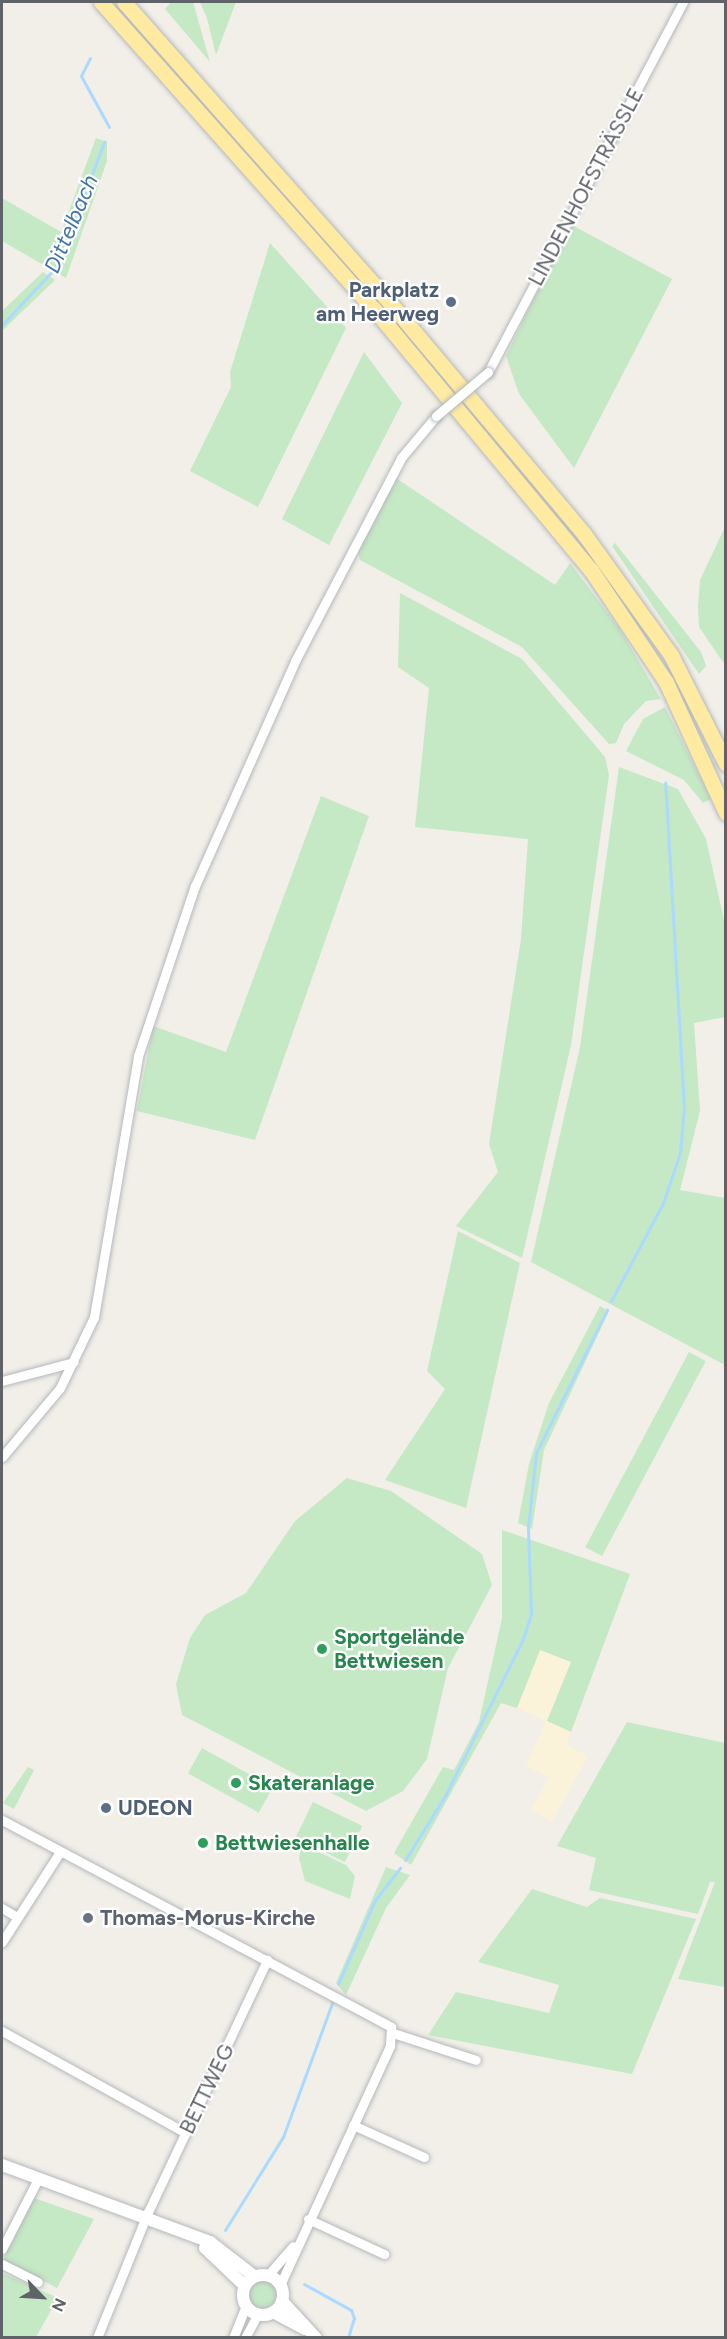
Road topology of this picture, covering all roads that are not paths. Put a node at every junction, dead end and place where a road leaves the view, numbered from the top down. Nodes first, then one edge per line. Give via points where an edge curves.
1 (101, 2) edge
2 (124, 2) edge
3 (683, 2) edge
4 (726, 764) edge
5 (726, 813) edge
6 (74, 1362) junction
7 (2, 1381) edge
8 (2, 1456) edge
9 (2, 1820) edge
10 (60, 1852) junction
11 (2, 1908) edge
12 (17, 1917) junction
13 (2, 1942) edge
14 (267, 1960) junction
15 (2, 2031) edge
16 (393, 2033) junction
17 (476, 2060) dead end
18 (353, 2125) junction
19 (186, 2133) junction
20 (424, 2157) dead end
21 (2, 2165) edge
22 (38, 2179) junction
23 (146, 2218) junction
24 (308, 2219) junction
25 (185, 2233) junction
26 (299, 2240) junction
27 (2, 2247) edge
28 (384, 2254) dead end
29 (2, 2264) edge
30 (268, 2275) junction
31 (254, 2276) junction
32 (38, 2283) dead end
33 (280, 2285) junction
34 (244, 2286) junction
35 (282, 2301) junction
36 (246, 2306) junction
37 (273, 2312) junction
38 (258, 2314) junction
39 (312, 2334) edge
40 (97, 2337) edge
41 (233, 2337) edge
42 (245, 2337) edge

1 - 5 highway via 534,498 620,609 666,682
2 - 4 highway via 516,450 625,586 682,672
3 - 6 street, LINDENHOFSTRÄSSLE, bridge via 488,372 436,416 401,458 295,661 195,886 138,1056 103,1275 94,1317
6 - 7 street
6 - 8 street via 52,1400
9 - 10 street
10 - 12 street
10 - 14 street
11 - 12 street
12 - 13 street
14 - 16 street via 388,2021
14 - 19 street, BETTWEG
15 - 19 street
16 - 17 street
16 - 18 street
18 - 20 street
18 - 24 street
19 - 23 street, BETTWEG
21 - 22 street
22 - 23 street
22 - 27 street
23 - 25 street
23 - 40 street, BETTWEG
24 - 26 street
24 - 28 street
25 - 31 street via 210,2242
25 - 34 street
26 - 30 street
26 - 33 street
29 - 32 street
30 - 31 street
30 - 33 street
31 - 34 street
33 - 35 street
34 - 36 street
35 - 37 street
35 - 39 street
36 - 38 street
36 - 41 street
37 - 38 street
37 - 39 street
38 - 42 street

